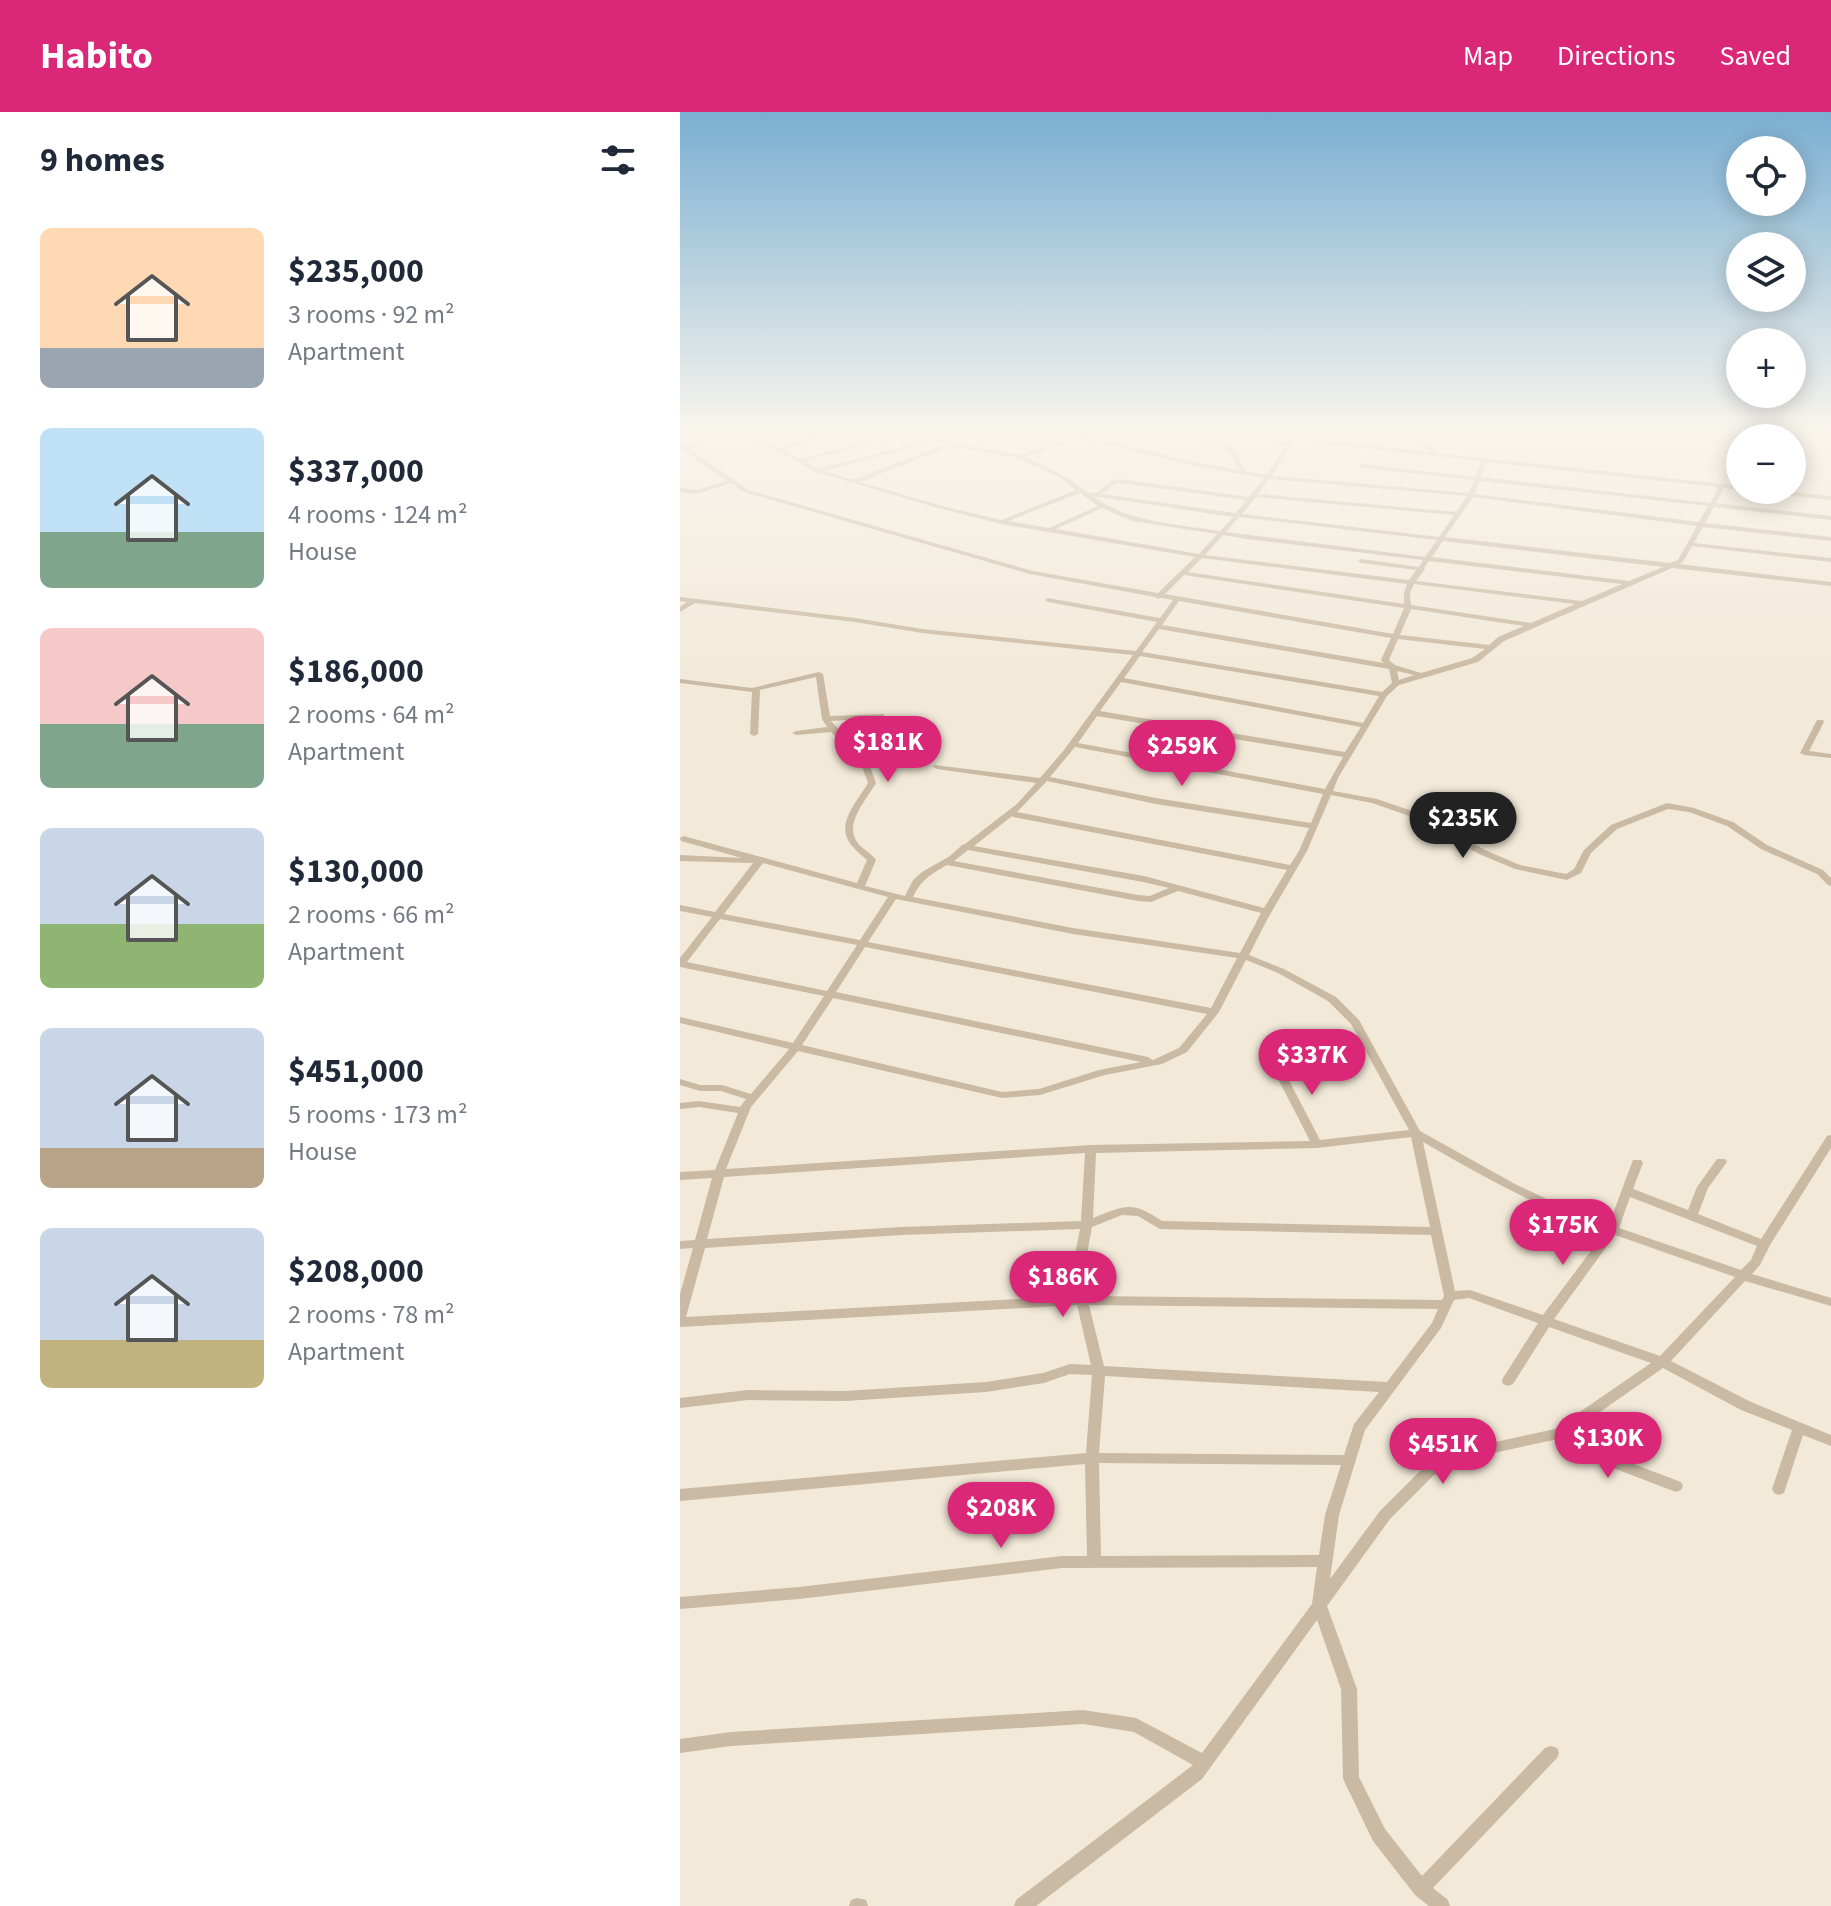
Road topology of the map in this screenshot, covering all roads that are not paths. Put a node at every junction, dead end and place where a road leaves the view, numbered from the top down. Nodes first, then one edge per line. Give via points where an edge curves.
1 (819, 514) edge
2 (971, 514) edge
3 (1023, 514) edge
4 (1085, 514) edge
5 (1120, 514) edge
6 (1226, 514) edge
7 (1455, 514) edge
8 (1458, 514) joint
9 (1613, 514) edge
10 (1705, 514) edge
11 (1791, 514) edge
12 (1235, 515) junction
13 (1831, 518) edge
14 (1001, 522) junction
15 (1699, 525) junction
16 (1052, 529) junction
17 (1222, 533) junction
18 (1444, 537) junction
19 (1831, 539) edge
20 (1689, 544) junction
21 (1201, 556) junction
22 (1430, 558) junction
23 (1831, 560) edge
24 (1361, 561) dead end
25 (1671, 565) junction
26 (1422, 569) junction
27 (1183, 573) junction
28 (1412, 581) junction
29 (1631, 583) junction
30 (1831, 584) edge
31 (1158, 597) junction
32 (680, 599) edge
33 (694, 600) junction
34 (1048, 600) dead end
35 (1176, 600) junction
36 (1582, 603) junction
37 (1408, 608) junction
38 (680, 610) edge
39 (1158, 623) junction
40 (1531, 626) junction
41 (1395, 637) junction
42 (1490, 647) junction
43 (1140, 653) junction
44 (1392, 667) junction
45 (1418, 674) junction
46 (1120, 680) junction
47 (680, 681) edge
48 (1396, 683) junction
49 (756, 689) junction
50 (1384, 695) junction
51 (1095, 713) junction
52 (881, 716) dead end
53 (826, 719) junction
54 (1820, 722) dead end
55 (1364, 725) junction
56 (834, 729) junction
57 (796, 733) dead end
58 (754, 734) dead end
59 (1073, 744) junction
60 (1347, 755) junction
61 (1831, 756) edge
62 (937, 767) dead end
63 (1044, 779) junction
64 (1329, 791) junction
65 (1013, 814) junction
66 (1314, 826) junction
67 (684, 839) dead end
68 (965, 847) junction
69 (680, 858) edge
70 (760, 861) junction
71 (946, 862) junction
72 (1293, 868) junction
73 (1831, 883) edge
74 (860, 887) junction
75 (1178, 888) junction
76 (893, 896) junction
77 (908, 899) junction
78 (680, 908) edge
79 (1267, 912) junction
80 (717, 916) junction
81 (863, 942) junction
82 (1243, 956) junction
83 (680, 964) edge
84 (829, 994) junction
85 (1214, 1012) junction
86 (680, 1020) edge
87 (796, 1047) junction
88 (1158, 1062) junction
89 (1276, 1065) dead end
90 (680, 1082) edge
91 (753, 1098) junction
92 (680, 1106) edge
93 (744, 1111) junction
94 (1416, 1133) junction
95 (1831, 1139) edge
96 (1317, 1144) junction
97 (1091, 1149) junction
98 (1721, 1162) dead end
99 (1637, 1163) dead end
100 (719, 1173) junction
101 (680, 1176) edge
102 (1626, 1191) junction
103 (1691, 1216) junction
104 (1087, 1225) junction
105 (1435, 1231) junction
106 (1612, 1231) junction
107 (699, 1244) junction
108 (1764, 1244) junction
109 (680, 1245) edge
110 (1744, 1276) junction
111 (1082, 1300) junction
112 (1448, 1300) junction
113 (1831, 1302) edge
114 (680, 1316) edge
115 (1546, 1321) junction
116 (680, 1322) edge
117 (1662, 1362) junction
118 (1099, 1372) junction
119 (1508, 1381) dead end
120 (1387, 1387) junction
121 (680, 1403) edge
122 (1799, 1428) junction
123 (1559, 1433) junction
124 (1831, 1441) edge
125 (1092, 1458) junction
126 (1349, 1460) junction
127 (1676, 1486) dead end
128 (1779, 1489) dead end
129 (680, 1495) edge
130 (1326, 1561) junction
131 (1094, 1562) junction
132 (680, 1603) edge
133 (1319, 1605) junction
134 (680, 1746) edge
135 (1551, 1753) dead end
136 (1204, 1763) junction
137 (1421, 1889) junction
138 (1438, 1905) edge
139 (1022, 1906) edge

1 - 31 street via 998,563
2 - 14 street
3 - 14 street
4 - 16 street
5 - 17 street
6 - 12 street
7 - 8 street
8 - 18 street
9 - 15 street
10 - 15 street
11 - 13 street
12 - 17 street
12 - 18 street
14 - 16 street
15 - 19 street
15 - 20 street
16 - 21 street
17 - 21 street
17 - 22 street
18 - 22 street
18 - 25 street
20 - 23 street
20 - 25 street via 1681,561
21 - 27 street
21 - 28 street
22 - 26 street
22 - 29 street
24 - 26 street
25 - 29 street
25 - 30 street
26 - 28 street
27 - 31 street
27 - 37 street
28 - 36 street
28 - 37 street
29 - 36 street
31 - 35 street
32 - 33 street
33 - 38 street
33 - 43 street
34 - 39 street
35 - 39 street
35 - 41 street
36 - 40 street
37 - 40 street
37 - 41 street
39 - 43 street
39 - 44 street
40 - 42 street
41 - 42 street
41 - 44 street via 1385,660
42 - 45 street via 1475,660
43 - 46 street
43 - 50 street
44 - 45 street
44 - 48 street
45 - 48 street
46 - 51 street
46 - 55 street
47 - 49 street
48 - 50 street
49 - 53 street via 819,674
49 - 58 street
50 - 55 street
51 - 59 street
51 - 60 street
52 - 53 street
53 - 56 street
54 - 61 street via 1804,753
55 - 60 street
56 - 57 street
56 - 74 street via 864,760 872,783 848,830 854,845 872,860
59 - 63 street
59 - 64 street
60 - 64 street
62 - 63 street
63 - 65 street
63 - 66 street
64 - 66 street
64 - 73 street via 1418,816 1518,867 1567,877 1614,827 1667,806 1691,810 1730,824
65 - 68 street
65 - 72 street
66 - 72 street
67 - 70 street
68 - 71 street
68 - 75 street
69 - 70 street
70 - 74 street
70 - 80 street
71 - 75 street via 1138,898 1151,899
71 - 77 street via 916,882
72 - 79 street
74 - 76 street
75 - 79 street
76 - 77 street
76 - 81 street
77 - 82 street
78 - 80 street
79 - 82 street
80 - 81 street
80 - 83 street
81 - 84 street
81 - 85 street
82 - 85 street
82 - 94 street via 1332,999 1355,1022
83 - 84 street
84 - 87 street
84 - 88 street
85 - 88 street via 1183,1050
86 - 87 street
87 - 88 street via 1011,1095
87 - 91 street
89 - 96 street
90 - 91 street
91 - 93 street
92 - 93 street
93 - 100 street
94 - 96 street
94 - 105 street
94 - 106 street via 1511,1187
95 - 108 street
96 - 97 street
97 - 100 street
97 - 104 street
98 - 103 street
99 - 102 street
100 - 101 street
100 - 107 street
102 - 103 street
102 - 106 street
103 - 108 street
104 - 105 street via 1121,1211 1140,1212 1160,1225
104 - 107 street
104 - 111 street via 1079,1265
105 - 112 street
106 - 110 street
106 - 115 street
107 - 109 street
107 - 114 street
108 - 110 street
110 - 113 street
110 - 117 street
111 - 112 street
111 - 116 street
111 - 118 street
112 - 115 street via 1470,1294
112 - 120 street via 1437,1325
115 - 117 street
115 - 119 street
117 - 122 street
117 - 123 street
118 - 120 street
118 - 121 street via 1070,1369 986,1387 845,1396 748,1395
118 - 125 street
120 - 126 street via 1359,1428
122 - 124 street
122 - 128 street
123 - 127 street via 1605,1459
123 - 133 street via 1482,1450 1429,1471 1385,1515
125 - 126 street
125 - 129 street
125 - 131 street
126 - 130 street via 1332,1515
130 - 131 street
130 - 133 street
131 - 132 street
133 - 136 street
133 - 137 street via 1349,1689 1351,1778 1379,1835
134 - 136 street via 1083,1717 1136,1725
135 - 137 street
136 - 139 street
137 - 138 street

